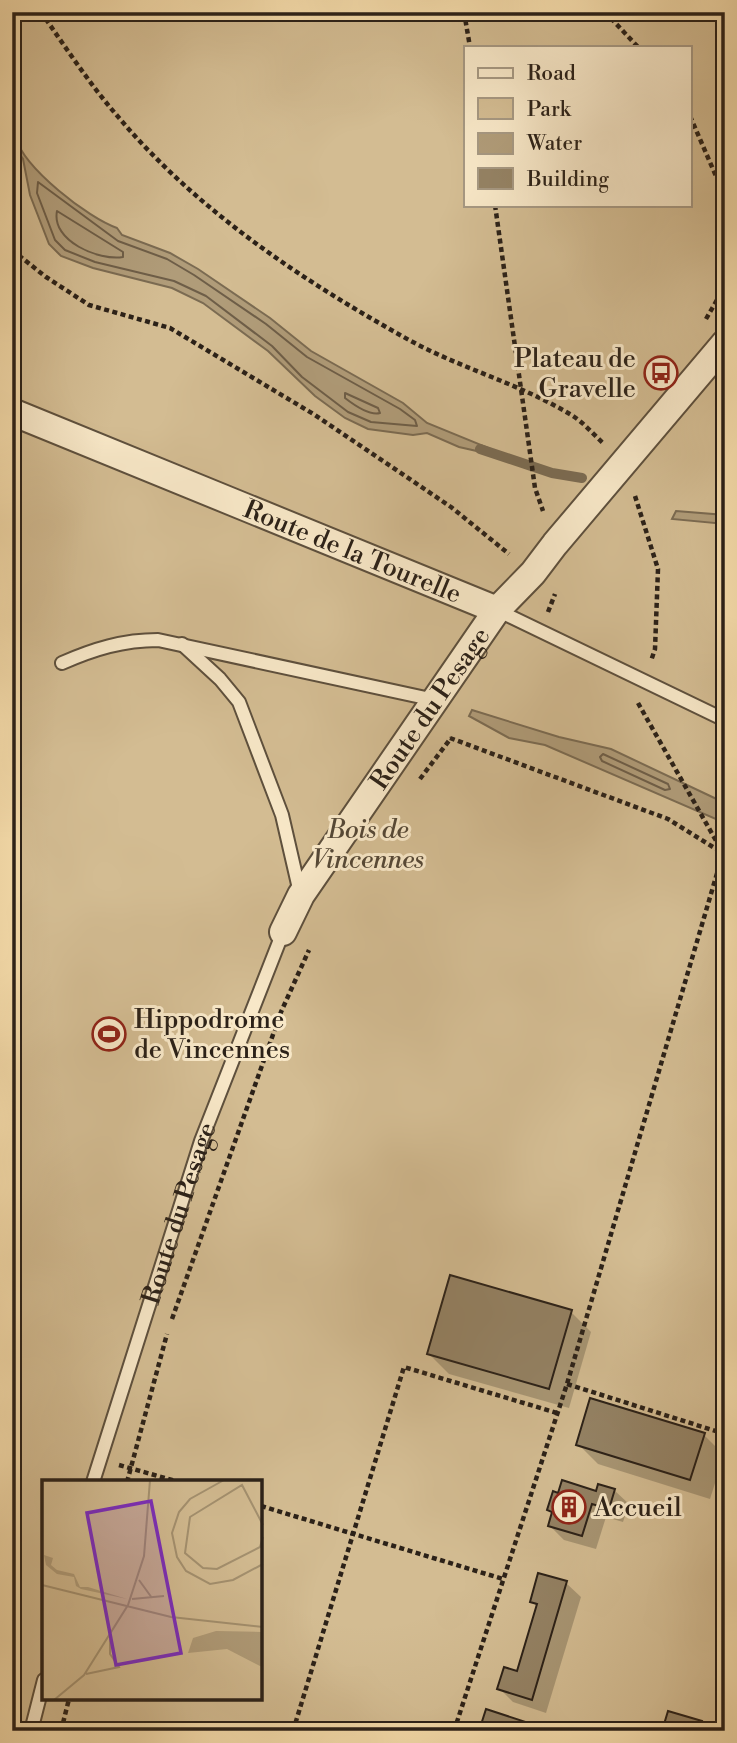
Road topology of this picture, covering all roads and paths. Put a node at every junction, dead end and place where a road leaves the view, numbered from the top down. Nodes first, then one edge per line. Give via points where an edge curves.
1 (41, 12) edge
2 (464, 12) edge
3 (605, 12) edge
4 (470, 46) edge
5 (637, 46) edge
6 (692, 121) edge
7 (725, 197) edge
8 (495, 206) edge
9 (12, 250) edge
10 (725, 343) edge
11 (522, 389) junction
12 (12, 412) edge
13 (625, 464) junction
14 (555, 544) junction
15 (533, 573) junction
16 (497, 610) junction
17 (182, 643) junction
18 (62, 663) dead end
19 (644, 680) junction
20 (435, 700) junction
21 (725, 720) edge
22 (418, 724) junction
23 (452, 738) junction
24 (412, 790) dead end
25 (724, 854) edge
26 (301, 894) junction
27 (283, 932) joint
28 (312, 943) dead end
29 (567, 1384) junction
30 (557, 1413) junction
31 (725, 1434) edge
32 (99, 1457) junction
33 (131, 1469) junction
34 (93, 1480) edge
35 (128, 1480) edge
36 (172, 1480) edge
37 (262, 1506) edge
38 (353, 1534) junction
39 (503, 1579) junction
40 (42, 1688) edge
41 (68, 1701) edge
42 (31, 1731) edge
43 (61, 1731) edge
44 (293, 1731) edge
45 (454, 1731) edge

1 - 11 path via 119,118 202,202 312,282 372,319 450,362
2 - 4 path
3 - 5 path
6 - 7 path
8 - 11 path
9 - 15 path via 89,304 170,328 315,415 451,507
10 - 13 street, Route du Pesage
11 - 13 path via 575,417
11 - 14 path via 535,488
12 - 16 street, Route de la Tourelle
13 - 14 street, Route du Pesage
13 - 19 path via 659,569 655,649
14 - 15 street, Route du Pesage
15 - 16 street, Route du Pesage
16 - 19 lane, Route de la Tourelle
16 - 20 street, Route du Pesage
17 - 18 lane via 136,640 97,648
17 - 20 lane
17 - 26 lane via 239,702 282,815
19 - 21 lane, Route de la Tourelle
19 - 25 path via 638,703
20 - 22 street, Route du Pesage
22 - 23 path
22 - 26 street, Route du Pesage
23 - 24 path
23 - 25 path via 668,819
25 - 29 path
26 - 27 street, Route du Pesage
27 - 32 lane, Route du Pesage via 201,1141
28 - 33 path via 281,1012 169,1328
29 - 30 path
29 - 31 path
30 - 38 path via 404,1367
30 - 39 path
32 - 33 path
32 - 34 lane, Route du Pesage
33 - 35 path
33 - 36 path
37 - 38 path
38 - 39 path
38 - 44 path
39 - 45 path
40 - 42 lane
41 - 43 path

